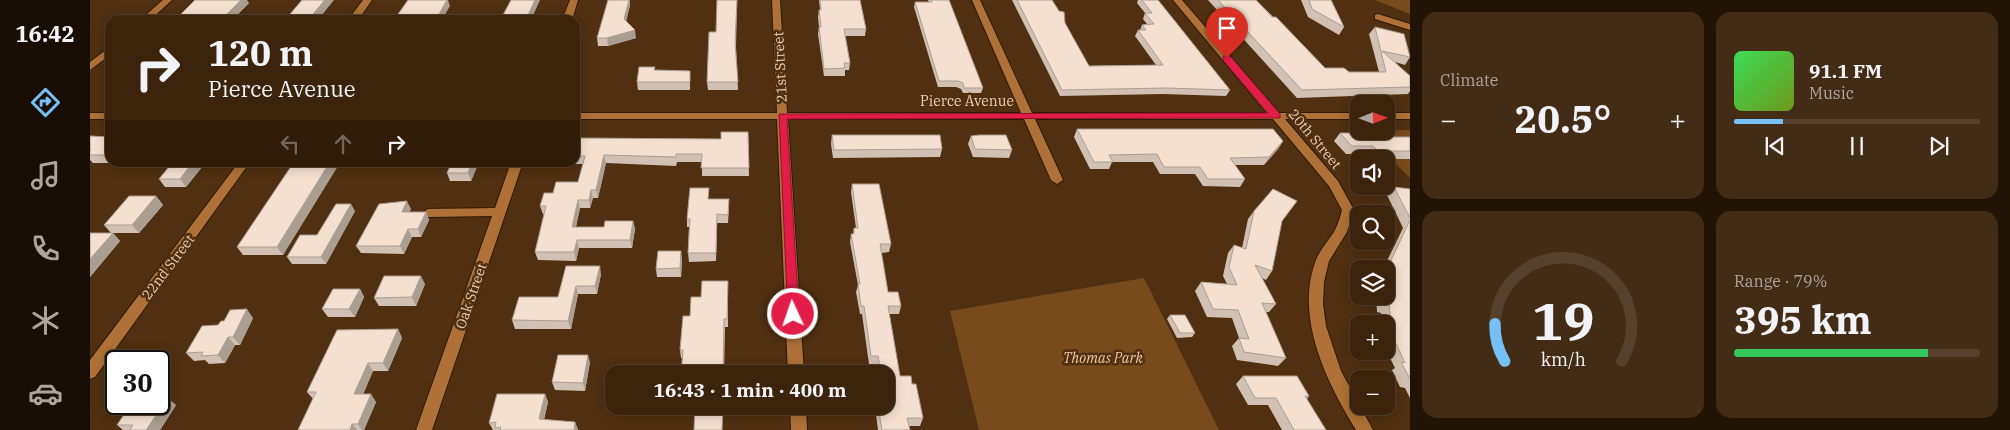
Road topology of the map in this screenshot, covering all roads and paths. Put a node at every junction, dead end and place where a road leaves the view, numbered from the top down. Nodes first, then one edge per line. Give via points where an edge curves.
1 (168, 0) edge
2 (368, 0) edge
3 (574, 0) edge
4 (776, 0) edge
5 (976, 0) edge
6 (1177, 0) edge
7 (150, 15) edge
8 (357, 15) edge
9 (569, 15) edge
10 (1378, 17) dead end
11 (1410, 27) edge
12 (105, 54) edge
13 (90, 67) edge
14 (90, 116) edge
15 (105, 116) edge
16 (580, 116) edge
17 (782, 116) junction
18 (1028, 116) junction
19 (1276, 116) junction
20 (1350, 116) edge
21 (1395, 116) edge
22 (1410, 116) edge
23 (241, 167) edge
24 (515, 167) edge
25 (1057, 180) dead end
26 (500, 212) junction
27 (428, 213) edge
28 (796, 365) edge
29 (90, 372) edge
30 (798, 415) edge
31 (424, 430) edge
32 (799, 430) edge
33 (1365, 430) edge

1 - 7 street
2 - 8 street
3 - 9 street
4 - 17 street, 21st Street
5 - 18 street
6 - 19 street, 20th Street
10 - 11 street
12 - 13 street
14 - 15 street
16 - 17 street, Pierce Avenue
17 - 18 street, Pierce Avenue
17 - 28 street, 21st Street
18 - 19 street, Pierce Avenue
18 - 25 street
19 - 20 street, Pierce Avenue
19 - 33 street, 20th Street via 1334,184 1348,210 1342,230 1322,260 1315,287 1318,321 1333,370
21 - 22 street
23 - 29 street, 22nd Street
24 - 26 street, Oak Street
26 - 27 street
26 - 31 street, Oak Street
30 - 32 street

